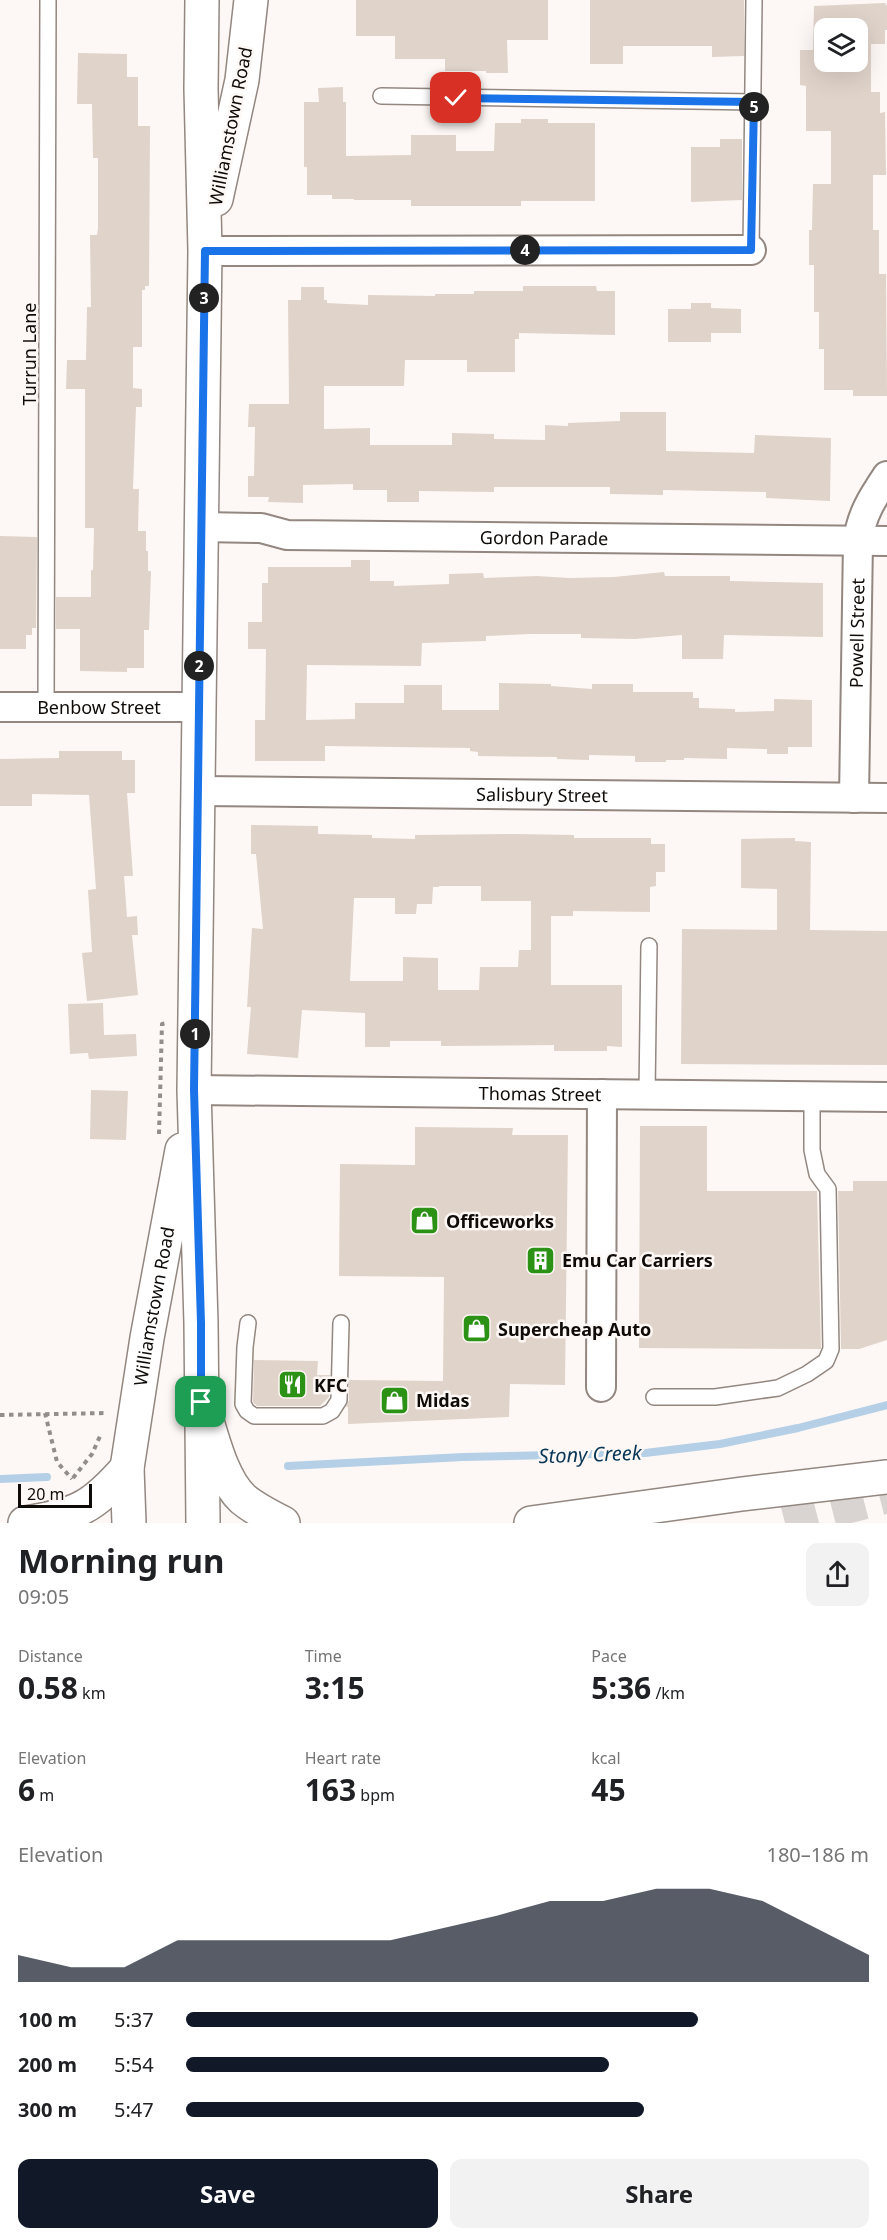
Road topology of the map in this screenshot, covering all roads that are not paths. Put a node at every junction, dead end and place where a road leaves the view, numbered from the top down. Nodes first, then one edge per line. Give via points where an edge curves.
1 (48, 0) edge
2 (202, 0) edge
3 (251, 0) edge
4 (754, 0) edge
5 (381, 96) dead end
6 (754, 102) junction
7 (751, 250) joint
8 (205, 251) junction
9 (887, 476) edge
10 (201, 527) junction
11 (858, 541) junction
12 (887, 541) edge
13 (0, 706) edge
14 (46, 707) junction
15 (198, 707) junction
16 (197, 791) junction
17 (854, 798) junction
18 (887, 798) edge
19 (649, 946) dead end
20 (194, 1090) junction
21 (602, 1094) junction
22 (647, 1094) junction
23 (812, 1096) junction
24 (887, 1097) edge
25 (248, 1323) dead end
26 (341, 1323) dead end
27 (601, 1387) dead end
28 (654, 1397) dead end
29 (201, 1402) junction
30 (127, 1468) junction
31 (887, 1477) edge
32 (25, 1523) edge
33 (129, 1523) edge
34 (203, 1523) edge
35 (283, 1523) edge
36 (531, 1523) edge

1 - 14 lane, Turrun Lane
2 - 8 main road, Williamstown Road
3 - 8 main road, Williamstown Road via 242,80
4 - 6 lane
5 - 6 lane
6 - 7 lane
7 - 8 street
8 - 10 main road, Williamstown Road
9 - 11 street, Powell Street via 868,505
10 - 11 street, Gordon Parade via 261,528 287,535
10 - 15 main road, Williamstown Road
11 - 12 street, Gordon Parade
11 - 17 street, Powell Street
13 - 14 street, Benbow Street
14 - 15 street, Benbow Street
15 - 16 main road, Williamstown Road
16 - 17 street, Salisbury Street
16 - 20 main road, Williamstown Road
17 - 18 street, Salisbury Street
19 - 22 lane
20 - 21 street, Thomas Street
20 - 29 main road, Williamstown Road
20 - 30 main road, Williamstown Road
21 - 22 street, Thomas Street
21 - 27 street
22 - 23 street, Thomas Street
23 - 24 street, Thomas Street
23 - 28 lane via 812,1150 817,1174 828,1190 831,1349 826,1361 778,1388 715,1397
25 - 26 lane via 243,1404 247,1411 254,1416 323,1416 339,1401
29 - 34 main road, Williamstown Road
29 - 35 main road via 227,1477 243,1499
30 - 32 main road via 104,1494 81,1492 48,1519
30 - 33 main road, Williamstown Road
31 - 36 main road

